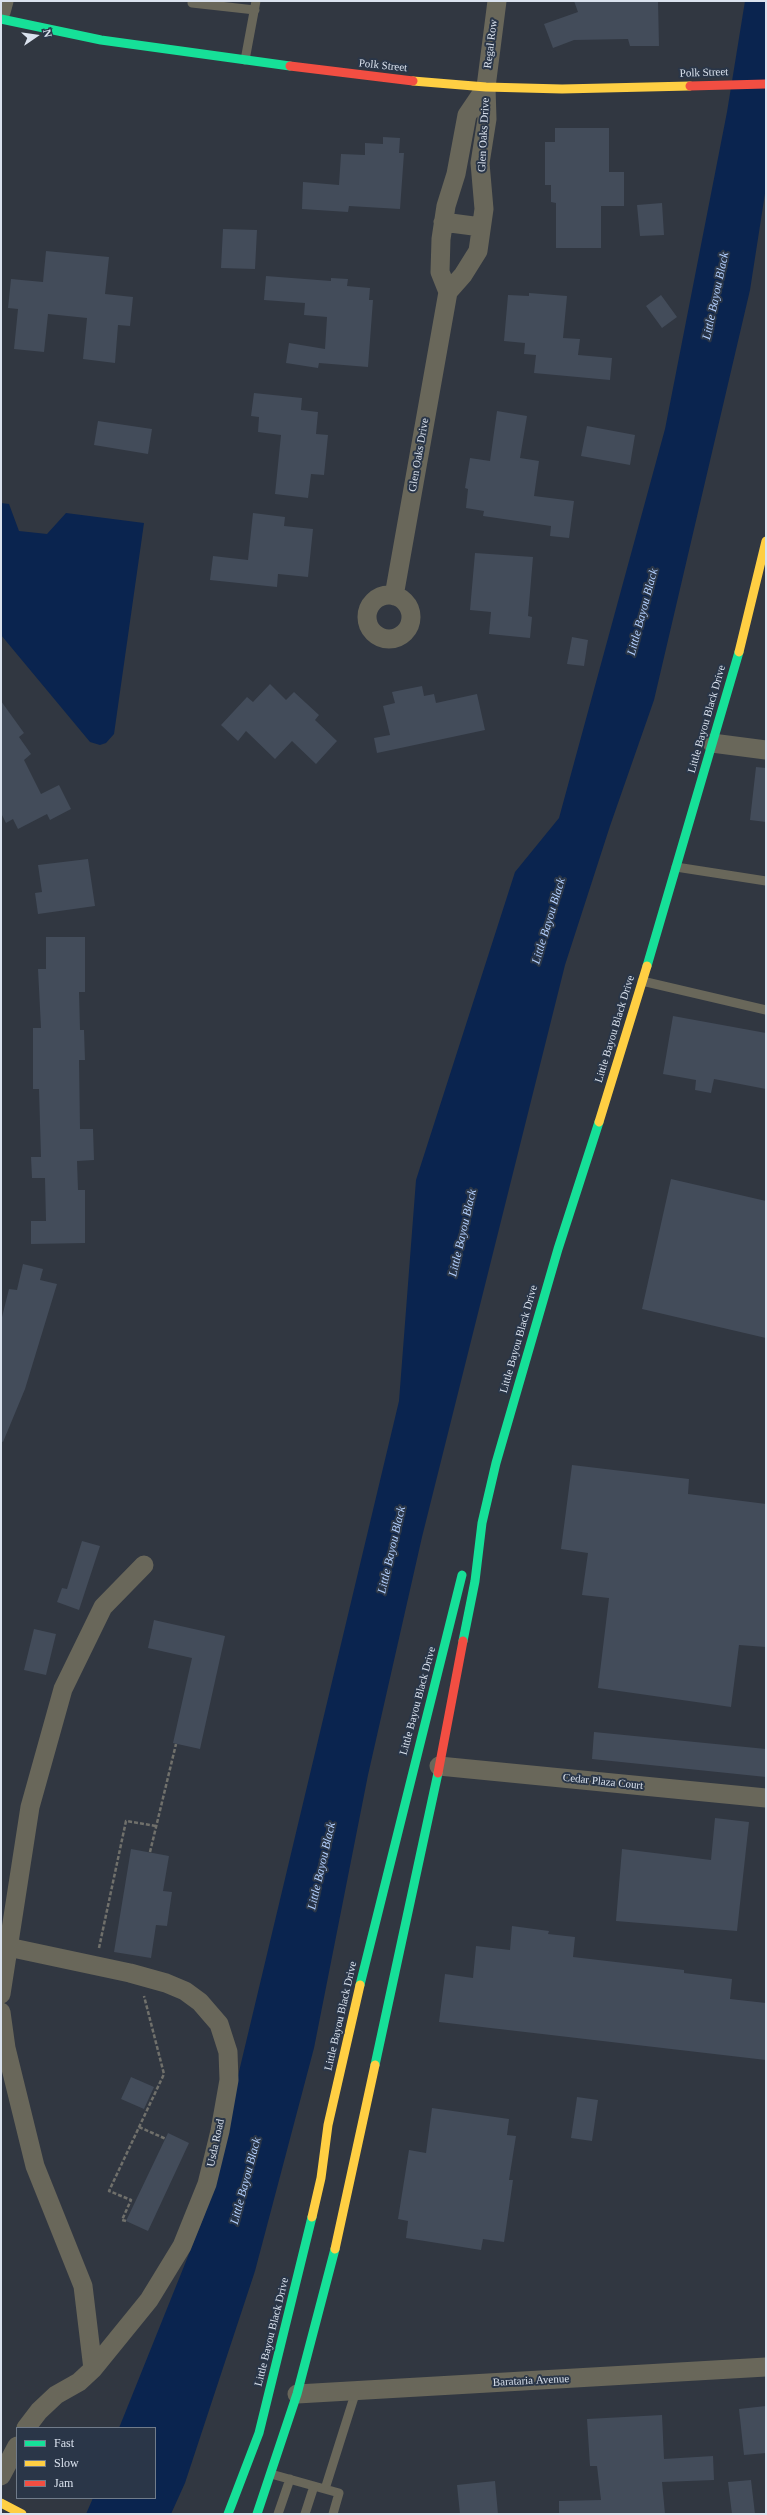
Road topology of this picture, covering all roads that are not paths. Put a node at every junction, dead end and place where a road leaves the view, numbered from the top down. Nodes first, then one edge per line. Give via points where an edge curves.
1 (4, 1) edge
2 (497, 1) edge
3 (192, 3) dead end
4 (255, 6) edge
5 (1, 12) edge
6 (1, 19) edge
7 (245, 60) junction
8 (766, 84) edge
9 (486, 87) junction
10 (444, 222) junction
11 (481, 227) junction
12 (448, 292) junction
13 (766, 541) edge
14 (394, 596) dead end
15 (712, 743) junction
16 (766, 750) edge
17 (676, 867) junction
18 (766, 881) edge
19 (642, 981) junction
20 (766, 1010) edge
21 (482, 1523) junction
22 (144, 1566) dead end
23 (439, 1766) junction
24 (766, 1798) edge
25 (8, 1947) junction
26 (1, 1994) edge
27 (1, 2012) edge
28 (766, 2367) edge
29 (92, 2369) junction
30 (356, 2391) junction
31 (297, 2394) junction
32 (27, 2427) edge
33 (16, 2448) edge
34 (271, 2474) junction
35 (1, 2476) edge
36 (290, 2479) junction
37 (314, 2486) junction
38 (325, 2489) junction
39 (1, 2502) edge
40 (22, 2514) edge
41 (228, 2514) edge
42 (257, 2514) edge
43 (278, 2514) edge
44 (305, 2514) edge
45 (333, 2514) edge

1 - 5 street
2 - 9 street, Regal Row
3 - 4 lane
4 - 7 lane
6 - 7 main road, Polk Street via 101,40
7 - 9 main road, Polk Street via 383,79
8 - 9 main road, Polk Street via 562,89
9 - 10 street, Glen Oaks Drive via 467,115
9 - 11 street, Glen Oaks Drive via 487,118 480,163 484,209
10 - 11 street
10 - 12 street, Glen Oaks Drive via 440,272
11 - 12 street, Glen Oaks Drive via 478,251
12 - 14 street, Glen Oaks Drive
13 - 15 main road, Little Bayou Black Drive via 741,644
15 - 16 street
15 - 17 main road, Little Bayou Black Drive
17 - 18 lane
17 - 19 main road, Little Bayou Black Drive
19 - 20 lane
19 - 21 main road, Little Bayou Black Drive via 617,1068 558,1249 496,1463
21 - 23 main road, Little Bayou Black Drive via 475,1581
21 - 41 main road, Little Bayou Black Drive via 467,1560 382,1886 328,2125 321,2178 260,2433
22 - 25 street via 103,1608 63,1690 30,1807
23 - 24 street, Cedar Plaza Court
23 - 31 main road, Little Bayou Black Drive via 338,2233
25 - 26 street
25 - 29 street, Usda Road via 139,1976 185,1991 219,2024 228,2052 229,2080 220,2132 207,2184 182,2246 149,2300
27 - 29 street via 6,2048 35,2166 83,2286
28 - 30 street, Barataria Avenue
29 - 32 street, Usda Road via 79,2382 56,2395
30 - 31 street, Barataria Avenue
30 - 38 lane
31 - 34 main road, Little Bayou Black Drive
33 - 35 street
34 - 36 lane
34 - 42 main road, Little Bayou Black Drive
36 - 37 lane
36 - 43 lane
37 - 38 lane
37 - 44 lane
38 - 45 lane via 339,2493
39 - 40 main road

